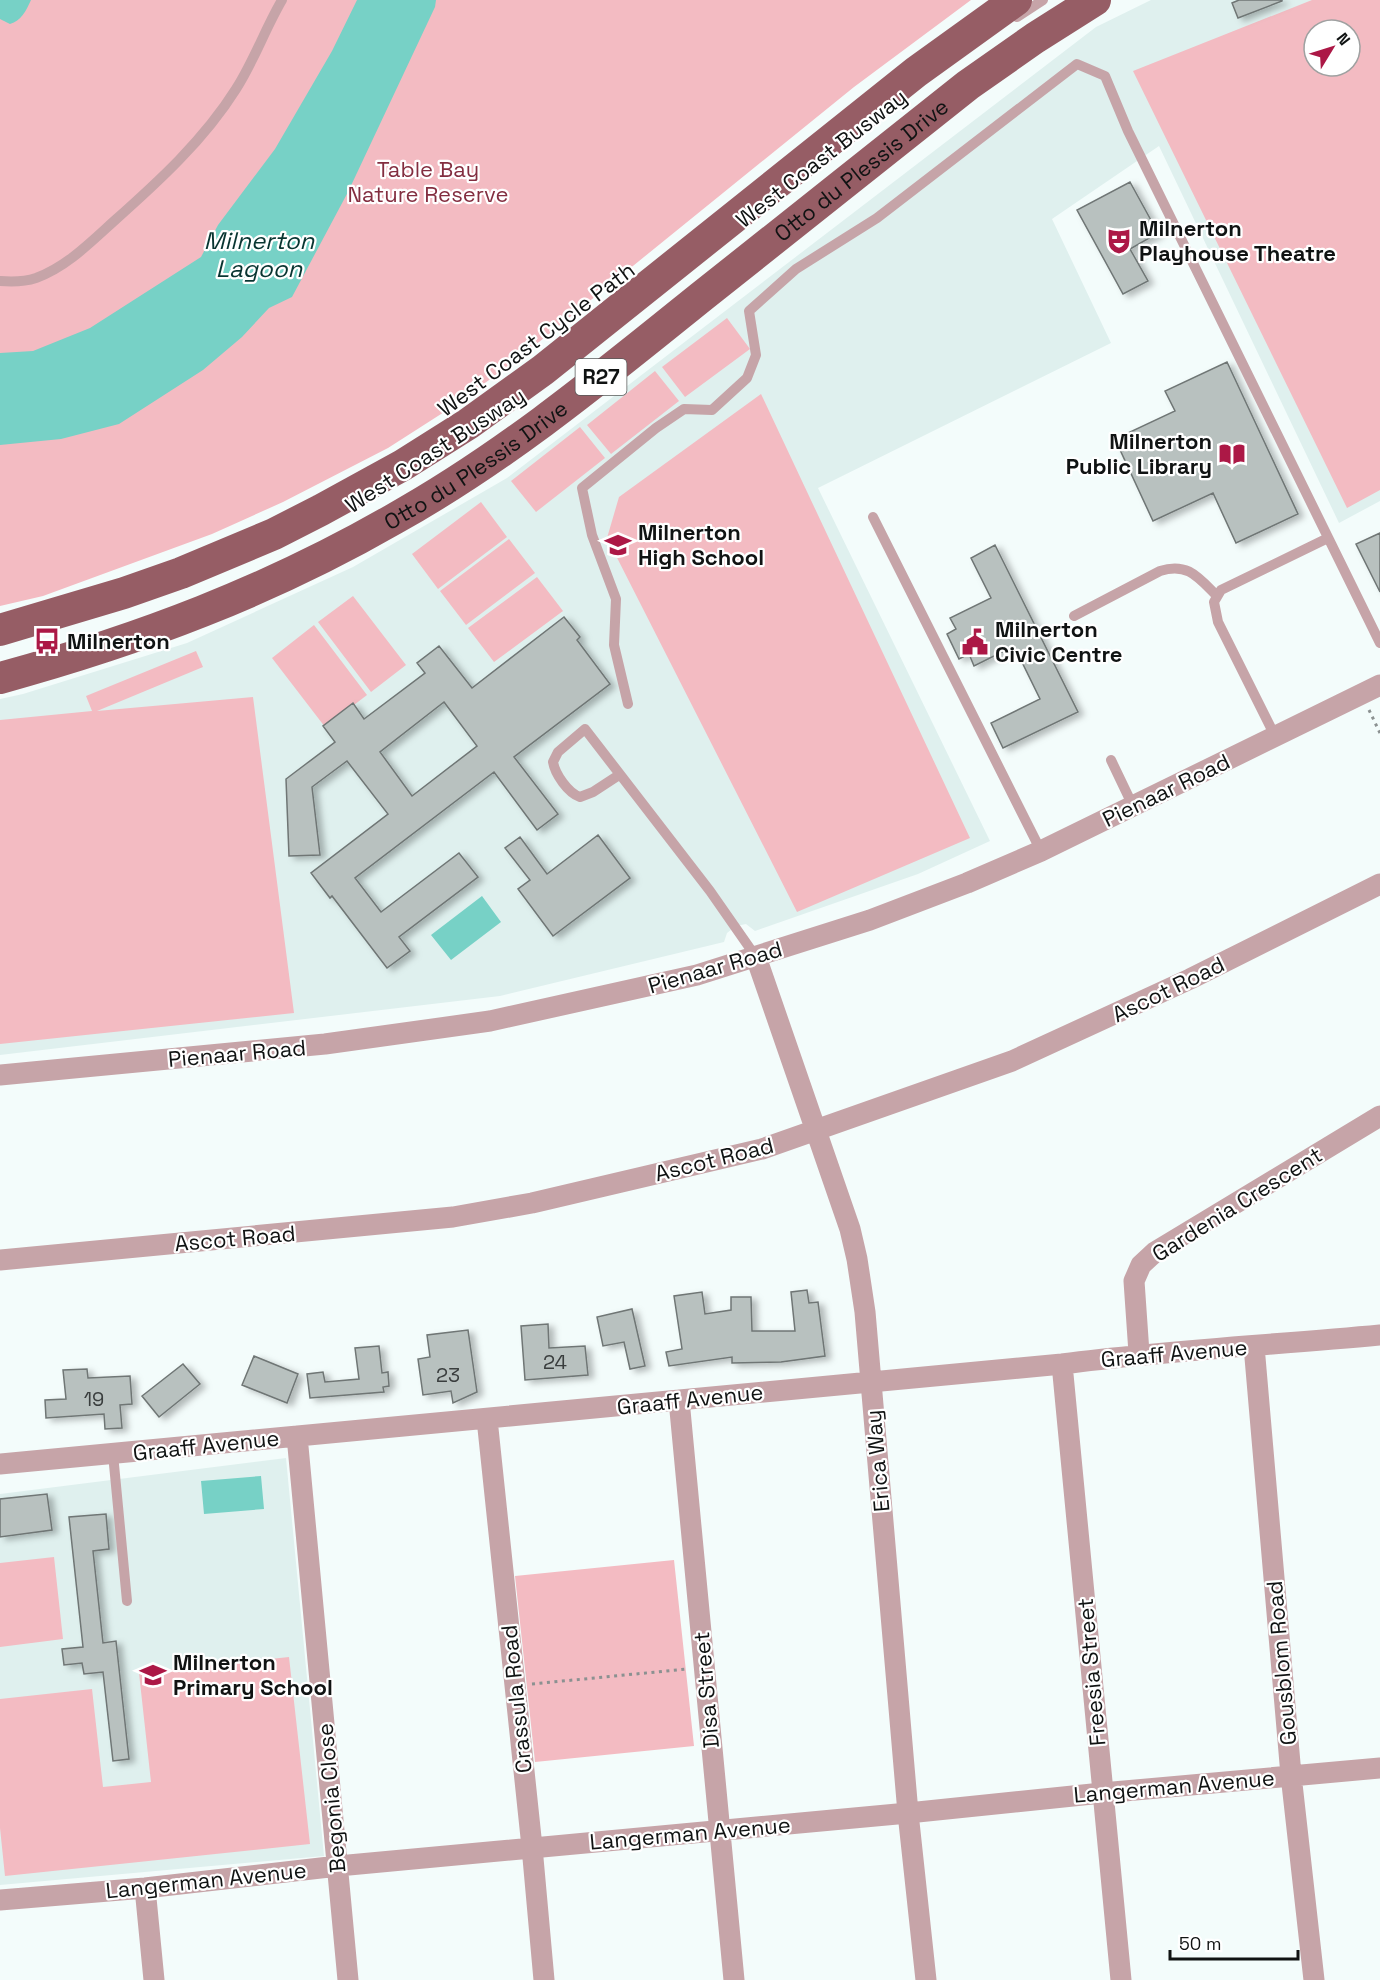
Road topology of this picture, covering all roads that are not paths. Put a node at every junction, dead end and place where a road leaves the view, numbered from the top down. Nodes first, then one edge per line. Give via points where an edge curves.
1 (282, 0) edge
2 (1043, 0) edge
3 (1095, 0) edge
4 (1011, 12) edge
5 (0, 280) edge
6 (873, 517) dead end
7 (1328, 538) junction
8 (1216, 595) junction
9 (1074, 616) dead end
10 (0, 630) edge
11 (1380, 643) edge
12 (0, 678) edge
13 (1380, 685) edge
14 (627, 704) dead end
15 (1275, 736) junction
16 (1111, 760) dead end
17 (619, 774) junction
18 (1133, 806) junction
19 (1041, 851) junction
20 (1380, 884) edge
21 (756, 957) junction
22 (0, 1076) edge
23 (1380, 1116) edge
24 (816, 1131) junction
25 (0, 1260) edge
26 (1380, 1335) edge
27 (1254, 1346) junction
28 (1139, 1353) junction
29 (1062, 1364) junction
30 (870, 1380) junction
31 (679, 1400) junction
32 (487, 1419) junction
33 (297, 1436) junction
34 (113, 1454) junction
35 (0, 1464) edge
36 (127, 1601) dead end
37 (1380, 1768) edge
38 (1291, 1775) junction
39 (1102, 1792) junction
40 (908, 1813) junction
41 (718, 1830) junction
42 (532, 1848) junction
43 (338, 1866) junction
44 (145, 1888) junction
45 (0, 1900) edge
46 (154, 1980) edge
47 (348, 1980) edge
48 (544, 1980) edge
49 (734, 1980) edge
50 (926, 1980) edge
51 (1121, 1980) edge
52 (1314, 1980) edge

1 - 5 lane via 236,90 167,173 83,249 56,268 22,281
2 - 4 lane
3 - 12 main road, Otto du Plessis Drive / R27 via 968,85 576,397 465,476 357,540 255,590 117,643
4 - 10 main road, Otto du Plessis Drive / R27 via 916,72 543,370 403,465 274,534 200,565 124,593
6 - 19 lane
7 - 8 lane via 1229,585
7 - 11 lane
7 - 14 lane via 1128,131 1105,76 1077,64 877,218 796,269 749,311 756,355 747,378 712,410 684,409 582,488 592,536 616,598 614,645
8 - 9 lane via 1189,571 1173,567
8 - 15 lane via 1218,622
13 - 15 street, Pienaar Road
15 - 18 street, Pienaar Road
16 - 18 lane
17 - 17 lane via 585,729 558,752 553,762 558,775 580,797
17 - 21 lane
18 - 19 street, Pienaar Road
19 - 21 street, Pienaar Road via 870,920
20 - 24 street, Ascot Road via 1190,979 1012,1061
21 - 22 street, Pienaar Road via 639,989 490,1021 325,1044
21 - 24 street, Erica Way
23 - 28 street, Gardenia Crescent via 1155,1252 1141,1265 1134,1281
24 - 25 street, Ascot Road via 696,1165 532,1203 453,1216
24 - 30 street, Erica Way via 857,1259
26 - 27 street, Graaff Avenue
27 - 28 street, Graaff Avenue
27 - 38 street, Gousblom Road
28 - 29 street, Graaff Avenue
29 - 30 street, Graaff Avenue
29 - 39 street, Freesia Street
30 - 31 street, Graaff Avenue
30 - 40 street, Erica Way
31 - 32 street, Graaff Avenue
31 - 41 street, Disa Street
32 - 33 street, Graaff Avenue
32 - 42 street, Crassula Road
33 - 34 street, Graaff Avenue
33 - 43 street, Begonia Close
34 - 35 street, Graaff Avenue
34 - 36 lane
37 - 38 street, Langerman Avenue
38 - 39 street, Langerman Avenue
38 - 52 street, Gousblom Road
39 - 40 street, Langerman Avenue
39 - 51 street, Freesia Street
40 - 41 street, Langerman Avenue
40 - 50 street, Erica Way
41 - 42 street, Langerman Avenue
41 - 49 street, Disa Street
42 - 43 street, Langerman Avenue
42 - 48 street, Crassula Road
43 - 44 street, Langerman Avenue
43 - 47 street, Begonia Close
44 - 45 street, Langerman Avenue
44 - 46 street

